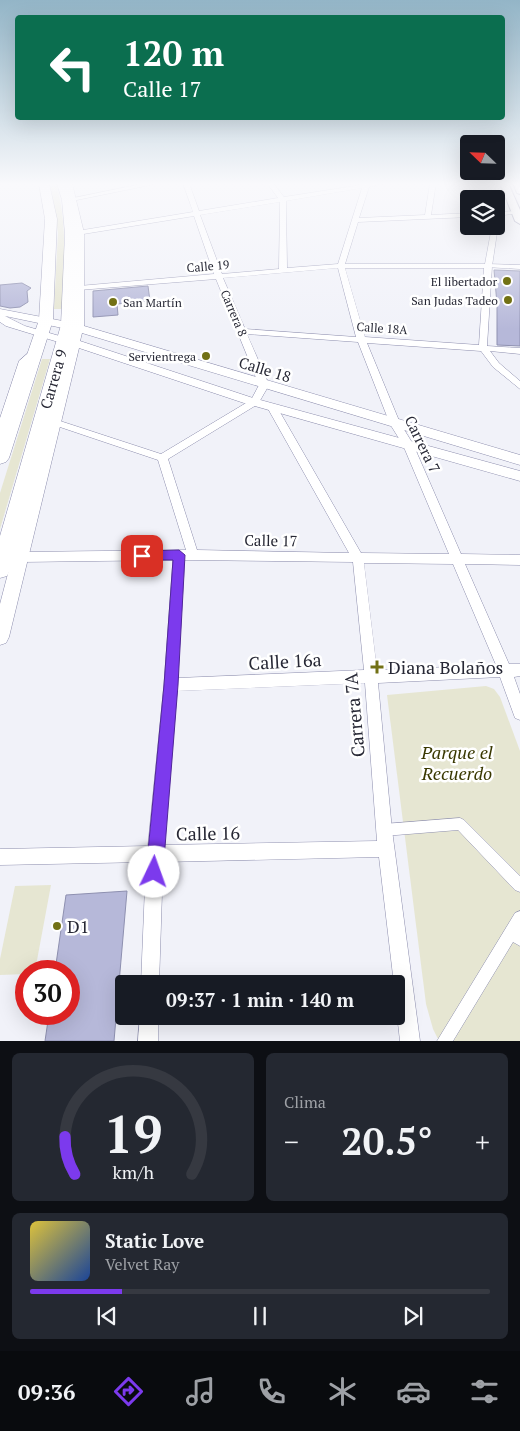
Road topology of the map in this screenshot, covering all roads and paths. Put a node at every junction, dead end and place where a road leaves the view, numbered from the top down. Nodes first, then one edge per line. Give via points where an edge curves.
1 (50, 232) edge
2 (90, 232) edge
3 (203, 232) edge
4 (283, 232) edge
5 (351, 232) edge
6 (75, 234) junction
7 (493, 235) edge
8 (341, 266) junction
9 (488, 266) junction
10 (520, 267) edge
11 (283, 270) junction
12 (219, 277) junction
13 (79, 288) junction
14 (0, 312) edge
15 (0, 318) edge
16 (46, 320) junction
17 (242, 331) junction
18 (41, 335) junction
19 (71, 335) junction
20 (361, 339) junction
21 (483, 348) junction
22 (520, 351) edge
23 (108, 355) junction
24 (66, 371) junction
25 (264, 385) junction
26 (520, 386) edge
27 (255, 402) junction
28 (272, 407) junction
29 (54, 422) junction
30 (395, 424) junction
31 (3, 430) edge
32 (408, 444) junction
33 (0, 458) edge
34 (162, 458) junction
35 (520, 460) edge
36 (520, 476) edge
37 (186, 555) junction
38 (21, 557) junction
39 (358, 558) junction
40 (456, 559) junction
41 (520, 560) edge
42 (0, 570) edge
43 (0, 637) edge
44 (520, 670) edge
45 (505, 671) junction
46 (372, 676) junction
47 (171, 685) junction
48 (520, 713) edge
49 (384, 830) junction
50 (386, 849) junction
51 (155, 854) junction
52 (0, 857) edge
53 (520, 885) edge
54 (520, 918) edge
55 (516, 935) edge
56 (150, 975) edge
57 (149, 1025) edge
58 (148, 1041) edge
59 (410, 1041) edge
60 (444, 1041) edge

1 - 16 main road, Carrera 9
2 - 6 street
3 - 12 street, Carrera 8
4 - 11 street
5 - 8 street
6 - 13 street
6 - 19 main road, Carrera 9
7 - 9 street
8 - 9 street, Calle 19
8 - 11 street, Calle 19
8 - 20 street, Carrera 7
9 - 10 street
9 - 21 street
11 - 12 street, Calle 19
12 - 13 street, Calle 19
12 - 17 street, Carrera 8
13 - 19 street
14 - 16 street, Calle 18
15 - 18 street, Calle 18 via 15,327
16 - 18 main road, Carrera 9
16 - 19 street, Calle 18
17 - 20 street, Calle 18A
17 - 25 street, Carrera 8
18 - 19 street, Calle 18
18 - 31 main road, Carrera 9
19 - 23 street, Calle 18
19 - 24 street
19 - 25 street, Calle 18
19 - 42 main road, Carrera 9
20 - 21 street, Calle 18A
20 - 30 street, Carrera 7
21 - 22 street, Calle 18A
21 - 26 street via 496,366
23 - 24 street via 88,356
23 - 27 street, Calle 18
24 - 29 street
25 - 27 street
25 - 30 street, Calle 18
27 - 28 street, Calle 18
27 - 34 street
28 - 32 street, Calle 18
28 - 39 street, Carrera 7A
29 - 34 street
29 - 38 street
30 - 32 street, Carrera 7
30 - 35 street, Calle 18
31 - 33 main road, Carrera 9
32 - 36 street, Calle 18
32 - 40 street, Carrera 7
34 - 37 street
37 - 38 street, Calle 17
37 - 39 street, Calle 17
37 - 47 street
38 - 43 street
39 - 40 street, Calle 17
39 - 46 street, Carrera 7A
40 - 41 street, Calle 17
40 - 45 street, Carrera 7
44 - 45 street, Calle 16a
45 - 46 street, Calle 16a
45 - 48 street, Carrera 7
46 - 47 street, Calle 16a
46 - 49 street, Carrera 7A
47 - 51 street
49 - 50 street, Carrera 7A
49 - 53 street via 460,824
50 - 51 street, Calle 16
50 - 59 street, Carrera 7A
51 - 52 street, Calle 16
51 - 56 street
54 - 55 street
55 - 60 street
57 - 58 street

